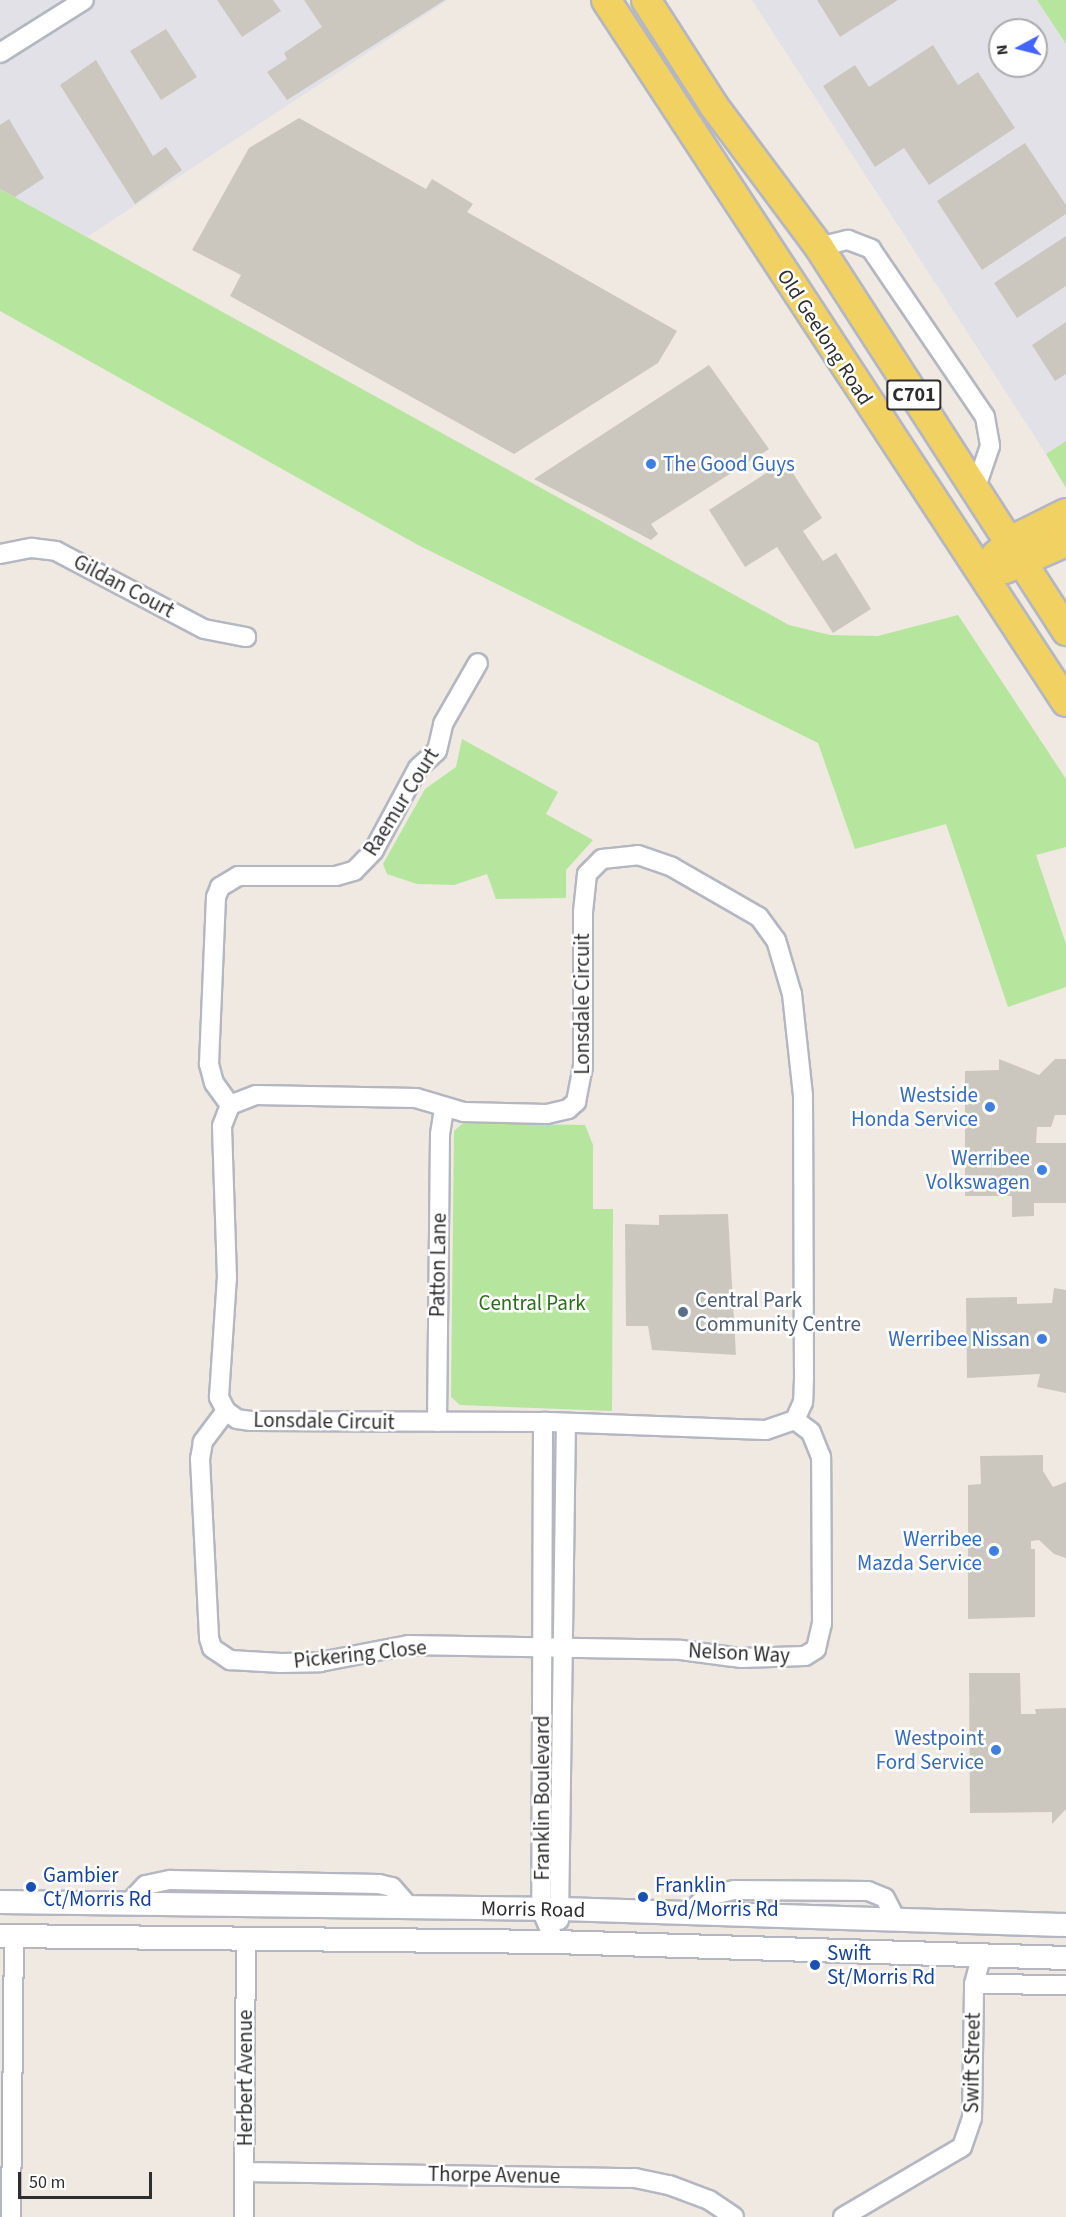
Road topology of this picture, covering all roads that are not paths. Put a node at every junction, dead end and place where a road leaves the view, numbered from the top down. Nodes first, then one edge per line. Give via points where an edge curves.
1 (84, 0) edge
2 (606, 0) edge
3 (646, 0) edge
4 (0, 52) edge
5 (819, 247) junction
6 (975, 490) junction
7 (1066, 513) edge
8 (1066, 542) edge
9 (1016, 553) junction
10 (0, 554) edge
11 (982, 574) junction
12 (1062, 613) edge
13 (246, 637) dead end
14 (478, 663) dead end
15 (1066, 702) edge
16 (230, 1105) junction
17 (444, 1109) junction
18 (226, 1412) junction
19 (795, 1420) junction
20 (436, 1422) junction
21 (543, 1422) junction
22 (566, 1425) junction
23 (542, 1567) junction
24 (564, 1567) junction
25 (543, 1647) junction
26 (562, 1647) junction
27 (542, 1779) junction
28 (562, 1779) junction
29 (7, 1902) edge
30 (552, 1909) junction
31 (1066, 1912) edge
32 (950, 1920) junction
33 (1017, 1921) junction
34 (1066, 1925) edge
35 (7, 1936) edge
36 (246, 1940) junction
37 (555, 1942) junction
38 (938, 1956) junction
39 (981, 1957) junction
40 (1066, 1958) edge
41 (974, 1984) junction
42 (1066, 1985) edge
43 (6, 2169) edge
44 (245, 2172) junction
45 (11, 2217) edge
46 (244, 2217) edge
47 (734, 2217) edge
48 (843, 2217) edge

1 - 4 street
2 - 11 main road, Old Geelong Road / C701
3 - 5 main road, Old Geelong Road / C701 via 714,106
5 - 6 main road, Old Geelong Road / C701
5 - 6 street via 848,240 871,249 985,417 990,446
6 - 9 main road, Old Geelong Road / C701
7 - 9 main road
8 - 9 main road
9 - 11 main road
9 - 12 main road, Old Geelong Road / C701
10 - 13 street, Gildan Court via 32,548 56,551 204,629
11 - 15 main road, Old Geelong Road / C701
14 - 16 street, Raemur Court via 443,724 437,751 418,768 374,850 354,871 336,876 238,876 220,887 216,897 209,1064 214,1083
16 - 17 street, Lonsdale Circuit via 256,1095 416,1098
16 - 18 street, Lonsdale Circuit via 222,1126 227,1278 219,1397
17 - 19 street, Lonsdale Circuit via 547,1114 568,1109 576,1102 583,1067 584,892 587,874 594,864 613,857 652,858 759,917 776,940 792,994 803,1095 804,1378 803,1402
17 - 20 street, Patton Lane via 440,1134
18 - 20 street, Lonsdale Circuit via 251,1421
18 - 25 street, Pickering Close via 202,1442 200,1459 209,1638 220,1656 237,1662 320,1662 408,1646
19 - 22 street, Lonsdale Circuit via 766,1430
19 - 26 street, Nelson Way via 811,1432 821,1456 822,1624 816,1649 805,1656 741,1658 681,1650
20 - 21 street, Lonsdale Circuit
21 - 22 street, Lonsdale Circuit
21 - 23 street, Franklin Boulevard
22 - 24 street, Franklin Boulevard
23 - 24 street
23 - 25 street, Franklin Boulevard
24 - 26 street, Franklin Boulevard
25 - 26 street, Pickering Close
25 - 27 street, Franklin Boulevard
26 - 28 street, Franklin Boulevard
27 - 28 street
27 - 30 street, Franklin Boulevard
28 - 30 street, Franklin Boulevard
29 - 30 street, Morris Road
29 - 35 street
30 - 32 street, Morris Road
30 - 37 street, Franklin Boulevard
31 - 33 street
32 - 33 street, Morris Road
32 - 39 street via 973,1931
33 - 34 street, Morris Road
35 - 36 street, Morris Road
35 - 43 street
36 - 37 street, Morris Road
36 - 44 street, Herbert Avenue
37 - 38 street, Morris Road
38 - 39 street, Morris Road
38 - 41 street, Swift Street via 959,1964
39 - 40 street, Morris Road
39 - 41 street, Swift Street
41 - 42 street
41 - 48 street, Swift Street via 972,2118 962,2147
43 - 45 street
44 - 46 street, Herbert Avenue
44 - 47 street, Thorpe Avenue via 635,2178 709,2200

